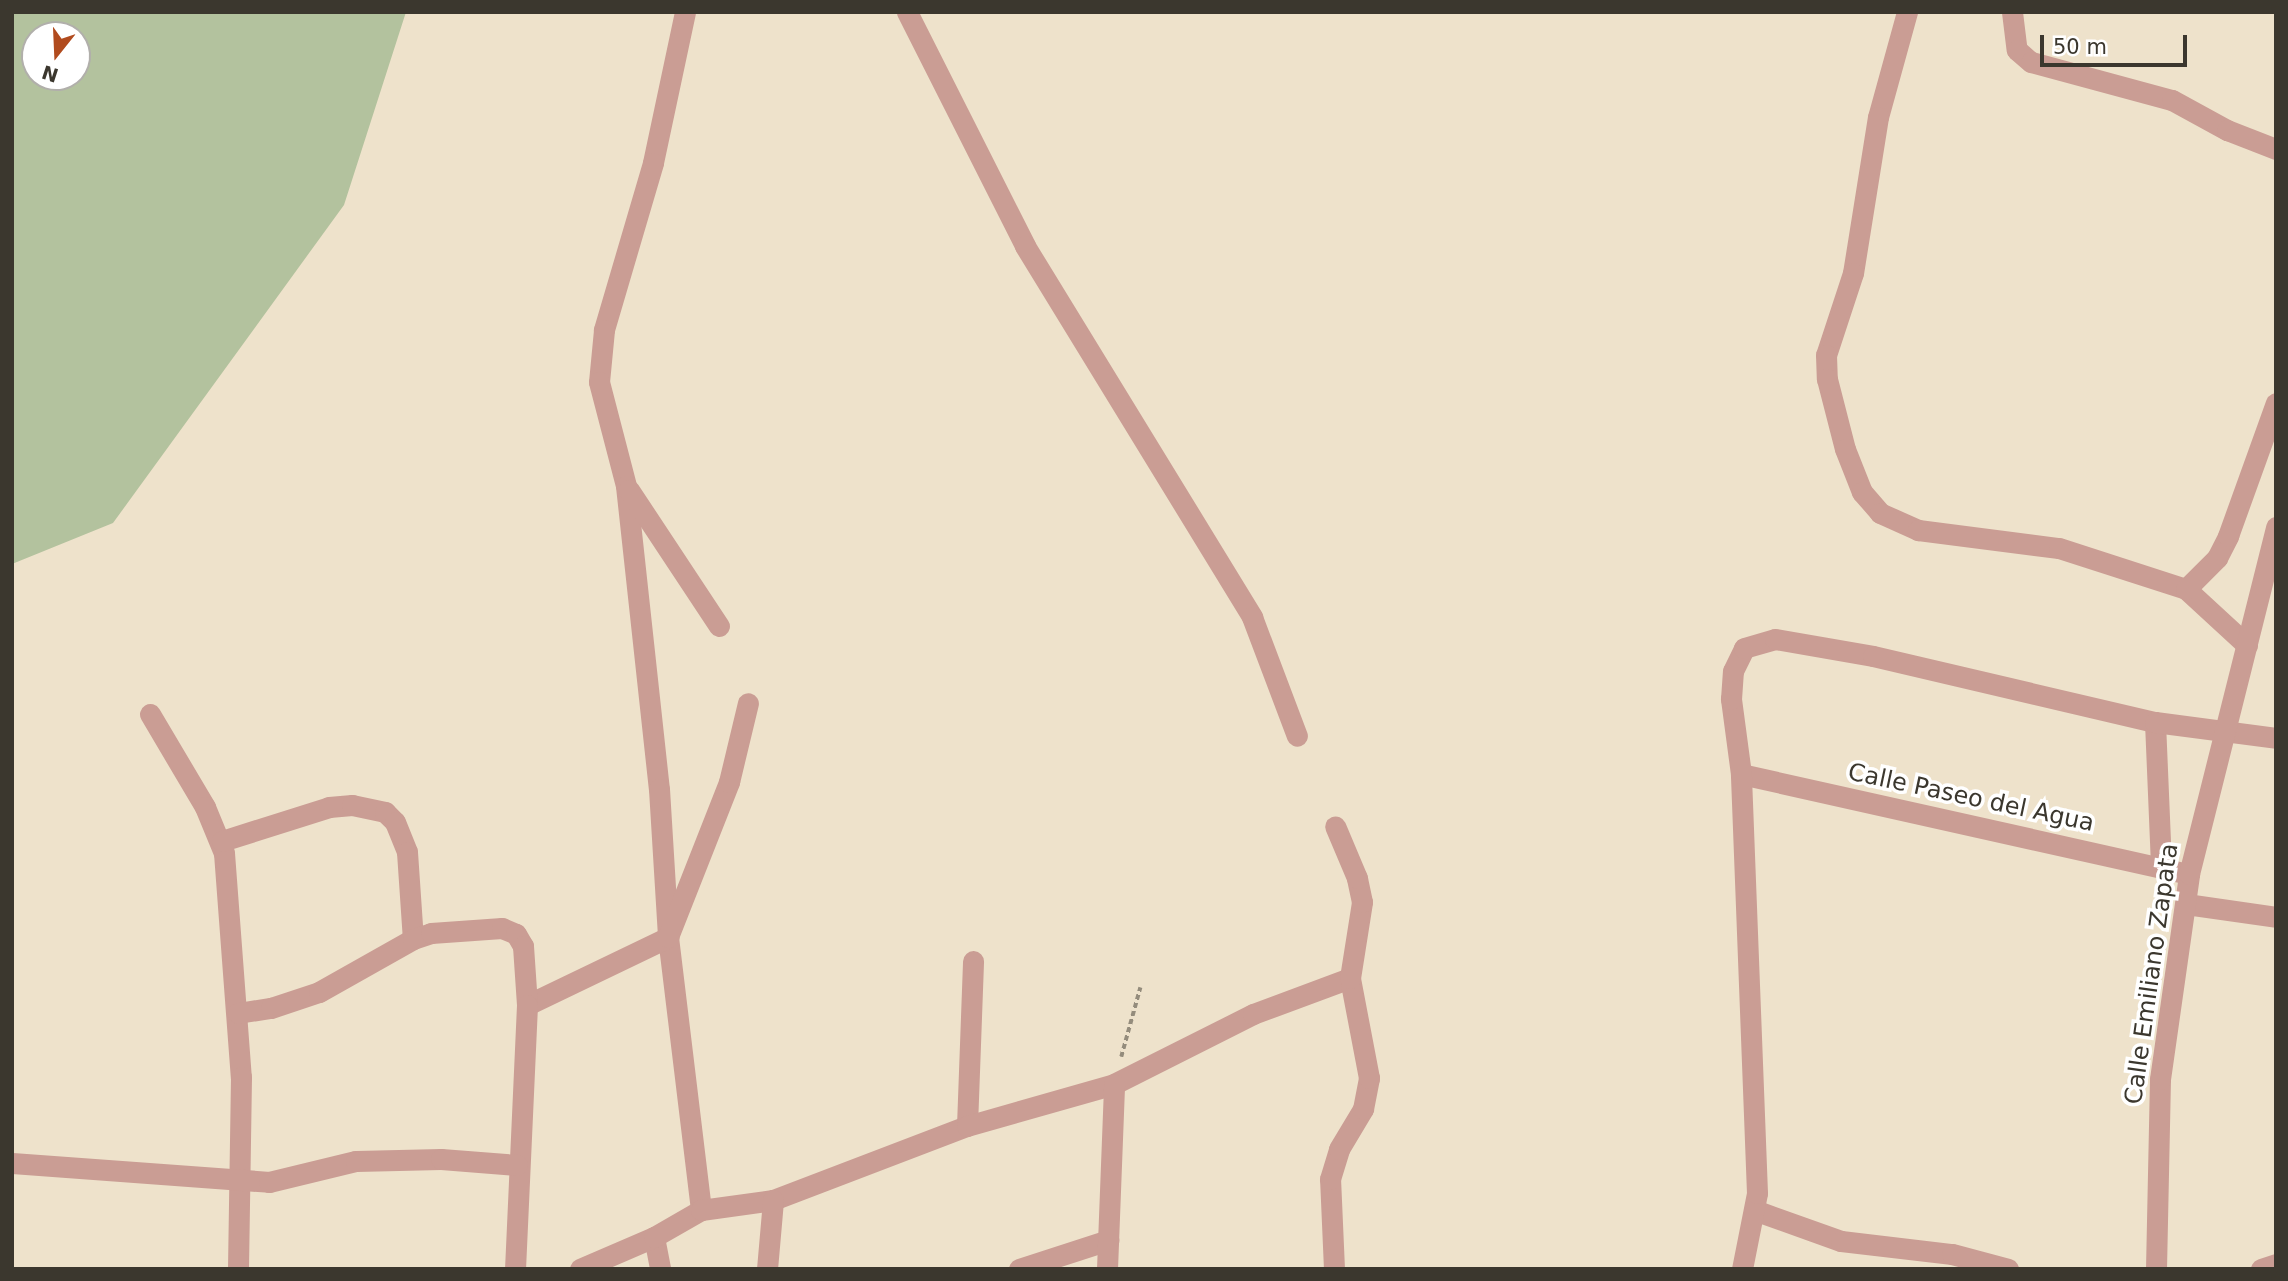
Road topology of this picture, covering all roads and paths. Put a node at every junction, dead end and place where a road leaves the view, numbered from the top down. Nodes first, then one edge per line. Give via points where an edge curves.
1 (685, 12) edge
2 (907, 12) edge
3 (1907, 12) edge
4 (2012, 12) edge
5 (2276, 149) edge
6 (2276, 403) edge
7 (2267, 451) edge
8 (626, 486) junction
9 (2276, 527) edge
10 (2186, 589) junction
11 (719, 626) dead end
12 (2247, 645) junction
13 (748, 703) dead end
14 (150, 714) dead end
15 (2155, 722) junction
16 (2227, 732) junction
17 (1297, 736) dead end
18 (2276, 738) edge
19 (1741, 774) junction
20 (1335, 826) dead end
21 (222, 841) junction
22 (2161, 867) junction
23 (2189, 874) junction
24 (2186, 904) junction
25 (2276, 916) edge
26 (668, 937) junction
27 (413, 939) junction
28 (973, 961) dead end
29 (1350, 978) junction
30 (1140, 988) dead end
31 (527, 1005) junction
32 (239, 1013) junction
33 (1114, 1084) junction
34 (967, 1126) junction
35 (12, 1163) edge
36 (517, 1165) junction
37 (242, 1181) junction
38 (774, 1200) junction
39 (701, 1210) junction
40 (1757, 1211) junction
41 (654, 1237) junction
42 (1108, 1240) junction
43 (2276, 1264) edge
44 (770, 1268) edge
45 (238, 1269) edge
46 (516, 1269) edge
47 (580, 1269) edge
48 (660, 1269) edge
49 (1019, 1269) edge
50 (1107, 1269) edge
51 (1334, 1269) edge
52 (1742, 1269) edge
53 (2008, 1269) edge
54 (2156, 1269) edge
55 (2261, 1269) edge

1 - 8 street via 653,163 599,356 604,412
2 - 17 street via 1025,246 1252,617
3 - 10 street via 1878,117 1853,273 1826,355 1839,428 1862,492 1880,513 1918,530 2059,548
4 - 5 street via 2017,50 2031,62 2172,100 2227,130
6 - 7 street
7 - 10 street via 2217,558
8 - 11 street
8 - 26 street via 659,789
9 - 12 street, Calle Emiliano Zapata
10 - 12 street
12 - 16 street, Calle Emiliano Zapata
13 - 26 street via 729,782
14 - 21 street
15 - 16 street
15 - 19 street via 1873,656 1775,639 1744,648 1733,671 1732,722
15 - 22 street, Calle Emiliano Zapata
16 - 18 street
16 - 23 street, Calle Emiliano Zapata
19 - 22 street, Calle Paseo del Agua
19 - 40 street
20 - 29 street via 1362,902
21 - 27 street via 329,807 352,805 384,812 395,822 407,852
21 - 32 street
22 - 23 street, Calle Paseo del Agua
23 - 24 street, Calle Emiliano Zapata
24 - 25 street
24 - 54 street, Calle Emiliano Zapata via 2160,1079
26 - 31 street
26 - 39 street
27 - 31 street via 450,931 510,930 523,946
27 - 32 street via 319,992
28 - 34 street
29 - 33 street via 1253,1014
29 - 51 street via 1368,1078 1363,1109 1339,1149 1329,1179
30 - 33 path
31 - 36 street
32 - 37 street
33 - 34 street
33 - 42 street
34 - 38 street
35 - 37 street
36 - 37 street via 441,1159 356,1161 286,1180
36 - 46 street
37 - 45 street
38 - 39 street
38 - 44 street
39 - 41 street
40 - 52 street
40 - 53 street via 1841,1241 1952,1254
41 - 47 street
41 - 48 street
42 - 49 street
42 - 50 street
43 - 55 street

